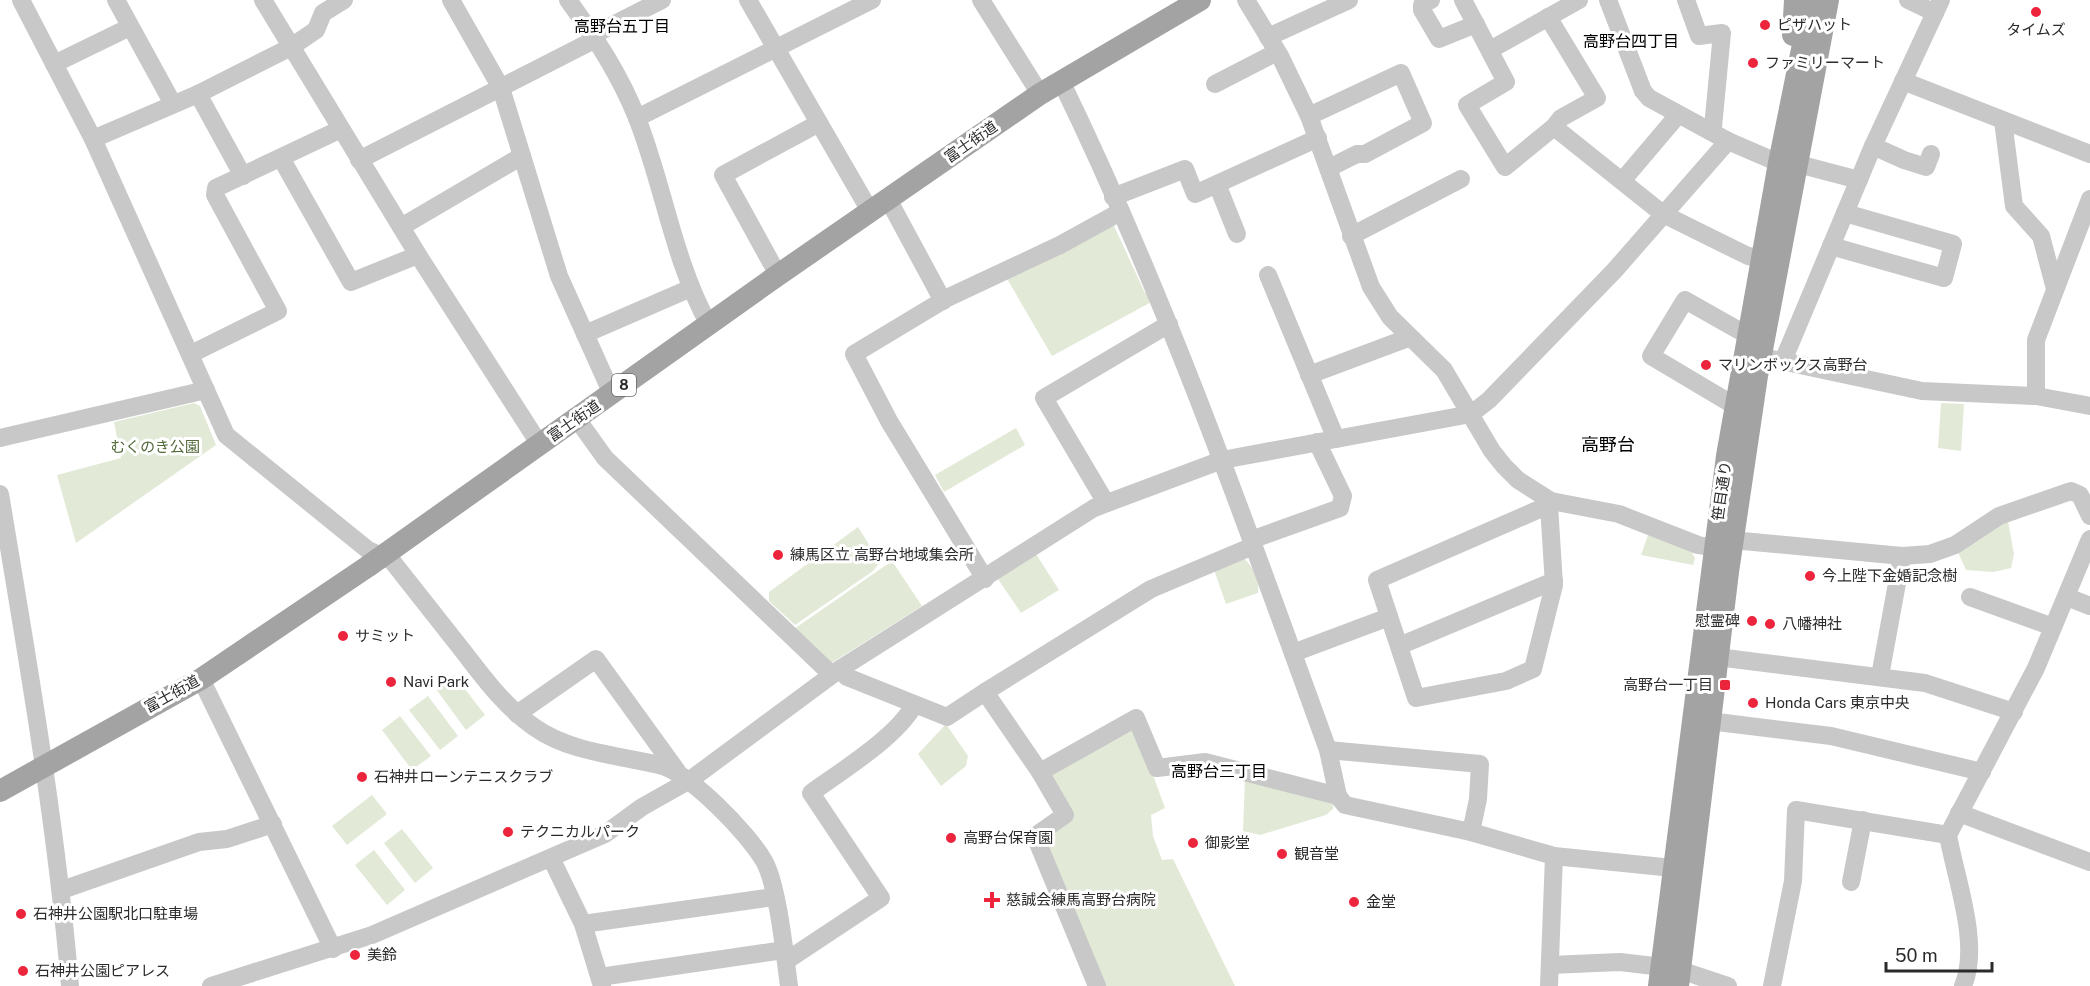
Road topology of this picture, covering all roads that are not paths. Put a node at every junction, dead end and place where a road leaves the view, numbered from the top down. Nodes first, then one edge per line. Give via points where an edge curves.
1 (21, 0) edge
2 (116, 0) edge
3 (263, 0) edge
4 (344, 0) edge
5 (451, 0) edge
6 (568, 0) edge
7 (662, 0) edge
8 (748, 0) edge
9 (872, 0) edge
10 (981, 0) edge
11 (1200, 0) edge
12 (1246, 0) edge
13 (1349, 0) edge
14 (1431, 0) edge
15 (1463, 0) edge
16 (1579, 0) edge
17 (1608, 0) edge
18 (1686, 0) edge
19 (1795, 0) edge
20 (1812, 0) edge
21 (1828, 0) edge
22 (1843, 0) edge
23 (1908, 0) edge
24 (1938, 7) edge
25 (1548, 17) junction
26 (1476, 24) junction
27 (130, 27) junction
28 (594, 37) junction
29 (1273, 45) junction
30 (291, 47) junction
31 (776, 49) junction
32 (1490, 50) junction
33 (54, 63) junction
34 (1061, 81) junction
35 (1903, 81) junction
36 (1215, 84) dead end
37 (501, 88) junction
38 (198, 94) junction
39 (1040, 94) junction
40 (173, 104) junction
41 (1798, 110) junction
42 (1678, 115) junction
43 (1309, 116) junction
44 (637, 118) junction
45 (2003, 121) junction
46 (819, 123) junction
47 (1554, 127) junction
48 (341, 129) junction
49 (1710, 131) junction
50 (1318, 138) junction
51 (93, 139) junction
52 (1728, 141) junction
53 (1873, 146) junction
54 (1931, 154) dead end
55 (2090, 154) edge
56 (522, 156) junction
57 (282, 158) junction
58 (359, 159) junction
59 (1788, 164) junction
60 (1329, 168) junction
61 (243, 176) junction
62 (1461, 179) dead end
63 (1859, 180) junction
64 (1622, 181) junction
65 (1217, 184) junction
66 (2090, 199) edge
67 (1117, 204) junction
68 (879, 205) junction
69 (1845, 213) junction
70 (1663, 214) junction
71 (401, 227) junction
72 (1238, 234) dead end
73 (1351, 236) junction
74 (1831, 246) junction
75 (418, 255) junction
76 (1762, 258) junction
77 (1268, 275) dead end
78 (778, 276) junction
79 (691, 288) junction
80 (2055, 291) junction
81 (943, 301) junction
82 (1169, 324) junction
83 (709, 325) junction
84 (585, 334) junction
85 (1408, 338) junction
86 (1750, 348) junction
87 (190, 354) junction
88 (1783, 361) junction
89 (1309, 375) junction
90 (206, 390) junction
91 (612, 394) junction
92 (2036, 396) junction
93 (1735, 406) junction
94 (2090, 406) edge
95 (1471, 414) junction
96 (577, 419) junction
97 (0, 438) edge
98 (1336, 439) junction
99 (1317, 442) junction
100 (540, 445) junction
101 (1222, 460) junction
102 (0, 494) edge
103 (1106, 503) junction
104 (1550, 503) junction
105 (2090, 516) edge
106 (2090, 539) edge
107 (1252, 543) junction
108 (1724, 544) junction
109 (381, 556) junction
110 (1902, 556) junction
111 (985, 579) junction
112 (1554, 581) junction
113 (1970, 597) dead end
114 (2067, 597) junction
115 (2090, 606) edge
116 (1389, 617) junction
117 (2053, 627) junction
118 (1399, 646) junction
119 (1293, 653) junction
120 (1717, 657) junction
121 (836, 672) junction
122 (1880, 676) junction
123 (201, 679) junction
124 (985, 692) junction
125 (914, 705) junction
126 (2014, 712) junction
127 (517, 714) junction
128 (1709, 722) junction
129 (1328, 750) junction
130 (45, 765) junction
131 (1040, 772) junction
132 (1982, 772) junction
133 (684, 776) junction
134 (0, 791) edge
135 (1338, 796) junction
136 (1959, 813) junction
137 (1863, 820) junction
138 (273, 824) junction
139 (1472, 832) junction
140 (1948, 835) junction
141 (1554, 856) junction
142 (551, 858) junction
143 (2090, 861) edge
144 (1673, 868) junction
145 (1851, 882) dead end
146 (62, 890) junction
147 (774, 897) junction
148 (583, 924) junction
149 (333, 949) junction
150 (785, 955) junction
151 (1550, 965) junction
152 (1670, 977) edge
153 (601, 981) edge
154 (70, 986) edge
155 (211, 986) edge
156 (789, 986) edge
157 (1097, 986) edge
158 (1549, 986) edge
159 (1728, 986) edge
160 (1772, 986) edge
161 (1963, 986) edge

1 - 33 street
2 - 27 street
3 - 30 street
4 - 30 street via 323,13 316,30
5 - 37 street
6 - 28 street
7 - 28 street
8 - 31 street
9 - 31 street
10 - 39 street
11 - 34 main road, 富士街道 / 8
12 - 29 street
13 - 29 street
14 - 26 street via 1422,5 1422,10 1439,39
15 - 26 street
16 - 25 street
17 - 42 street via 1643,91
18 - 49 street via 1699,36 1722,33
19 - 41 main road
20 - 41 main road, 笹目通り
21 - 41 main road, 笹目通り
22 - 41 main road
23 - 24 street
24 - 35 street
25 - 32 street
25 - 47 street via 1597,98 1561,118
26 - 32 street
27 - 33 street
27 - 40 street
28 - 37 street
28 - 44 street
29 - 36 street
29 - 43 street
30 - 38 street
30 - 48 street
31 - 44 street
31 - 46 street
32 - 47 street via 1506,82 1467,105 1505,167
33 - 51 street
34 - 39 main road, 富士街道 / 8
34 - 67 street
35 - 45 street
35 - 53 street
37 - 56 street
37 - 58 street
38 - 40 street
38 - 61 street
39 - 68 main road, 富士街道 / 8
40 - 51 street
41 - 59 main road, 笹目通り
42 - 49 street
42 - 64 street
43 - 50 street
43 - 60 street via 1401,73 1423,123
44 - 79 street via 675,249
45 - 55 street
45 - 80 street via 2014,206 2041,236
46 - 68 street
46 - 78 street via 723,175
47 - 64 street
48 - 57 street
48 - 58 street
49 - 52 street
50 - 60 street
50 - 65 street
51 - 87 street
52 - 59 street
52 - 70 street
53 - 54 street via 1926,166
53 - 63 street
56 - 71 street
56 - 84 street via 559,276
57 - 61 street
57 - 75 street via 351,282
58 - 71 street
59 - 63 street
59 - 76 main road, 笹目通り
59 - 86 main road, 笹目通り
60 - 73 street
61 - 87 street via 216,189 215,195 278,311
62 - 73 street
63 - 69 street
64 - 70 street
65 - 67 street via 1195,194 1185,169
65 - 72 street
66 - 80 street
67 - 81 street via 1060,245
67 - 82 street
68 - 78 main road, 富士街道 / 8
68 - 81 street
69 - 74 street
69 - 74 street via 1953,244 1944,278
70 - 76 street via 1748,256
70 - 95 street via 1614,271
71 - 75 street
73 - 85 street via 1371,286
74 - 88 street
75 - 100 street
76 - 86 main road, 笹目通り
77 - 89 street
78 - 83 main road, 富士街道 / 8
79 - 83 street
79 - 84 street
80 - 92 street via 2036,340
81 - 111 street via 854,354 886,415
82 - 101 street
82 - 103 street via 1044,398
83 - 91 main road, 富士街道 / 8
84 - 91 street
85 - 89 street
85 - 95 street via 1444,370
86 - 88 street
86 - 93 main road, 笹目通り
86 - 93 street via 1685,300 1652,356
86 - 108 main road, 笹目通り
87 - 90 street
88 - 92 street via 1922,391
89 - 98 street
90 - 97 street
90 - 109 street via 220,425 232,442 360,544
91 - 96 main road, 富士街道 / 8
92 - 94 street
93 - 108 main road, 笹目通り
95 - 98 street
95 - 104 street via 1504,466
96 - 100 main road, 富士街道 / 8
96 - 121 street via 605,458
98 - 99 street
99 - 101 street
99 - 107 street via 1343,496 1340,507
100 - 109 main road, 富士街道 / 8
101 - 103 street
101 - 107 street
102 - 130 street
103 - 111 street
104 - 108 street via 1619,514 1698,545
104 - 112 street
104 - 116 street via 1377,580
105 - 110 street via 2080,495 2071,491 1999,516 1956,545 1930,554
106 - 114 street
107 - 119 street
107 - 124 street via 1151,589
108 - 110 street
108 - 120 main road, 笹目通り
108 - 144 main road, 笹目通り
109 - 123 main road, 富士街道 / 8
109 - 127 street via 392,561
110 - 122 street
111 - 121 street
112 - 118 street
112 - 118 street via 1533,669 1506,681 1416,698
113 - 117 street
114 - 115 street
114 - 117 street
116 - 118 street
116 - 119 street
117 - 126 street
119 - 129 street
120 - 122 street
120 - 128 main road, 笹目通り
121 - 125 street
121 - 133 street
122 - 126 street via 1925,683
123 - 130 main road, 富士街道 / 8
123 - 138 street
124 - 125 street via 947,717
124 - 131 street
125 - 150 street via 909,715 873,747 811,793 881,898
126 - 132 street
127 - 133 street via 557,739
127 - 133 street via 596,659
128 - 132 street via 1831,736
128 - 152 main road, 笹目通り
129 - 135 street
129 - 139 street via 1480,764
130 - 134 main road, 富士街道 / 8
130 - 146 street
131 - 135 street via 1136,718 1157,768 1205,762
131 - 157 street via 1065,815 1035,836
132 - 136 street
133 - 142 street via 605,834
133 - 147 street via 726,816 765,862
135 - 139 street via 1345,805
136 - 140 street
136 - 143 street
137 - 140 street
137 - 145 street
137 - 160 street via 1796,810 1793,881
138 - 146 street via 227,839 199,842
138 - 149 street
139 - 141 street
140 - 161 street via 1964,898 1968,964
141 - 144 street
141 - 151 street
142 - 148 street
142 - 149 street
144 - 152 main road, 笹目通り
146 - 154 street
147 - 148 street
147 - 150 street
148 - 153 street
149 - 155 street
150 - 153 street
150 - 156 street
151 - 152 street via 1620,962
151 - 158 street
152 - 159 street

